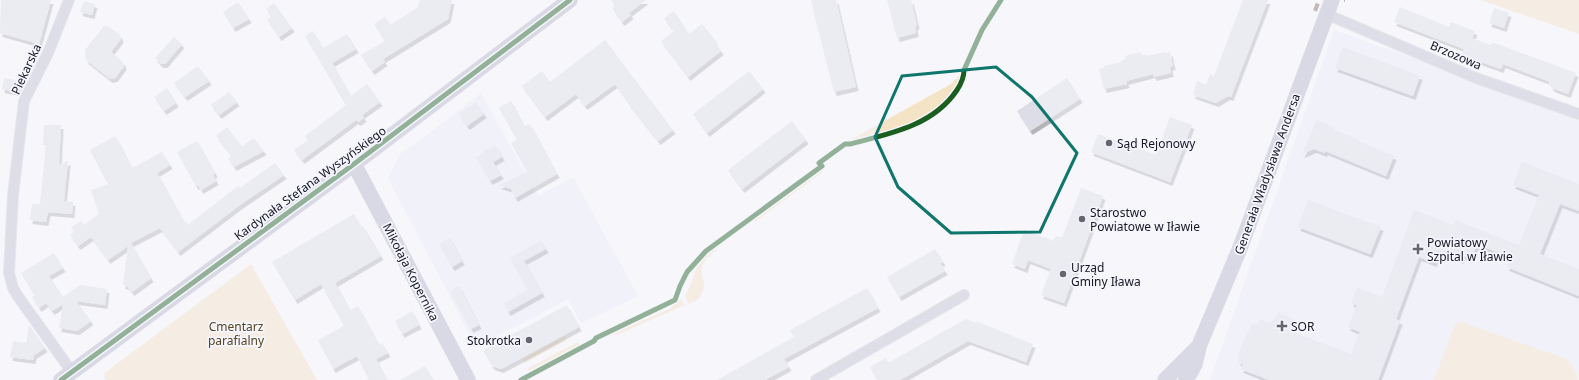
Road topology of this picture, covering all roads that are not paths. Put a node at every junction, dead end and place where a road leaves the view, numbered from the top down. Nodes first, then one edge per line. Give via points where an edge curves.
1 (69, 0) edge
2 (570, 0) edge
3 (1332, 0) edge
4 (1326, 14) junction
5 (1579, 114) edge
6 (354, 164) junction
7 (964, 295) dead end
8 (1199, 346) junction
9 (67, 376) edge
10 (468, 380) edge
11 (816, 380) edge
12 (1165, 380) edge
13 (1186, 380) edge

1 - 9 street, Piekarska via 48,53 24,101 13,195 9,273 17,295
2 - 6 street, Kardynała Stefana Wyszyńskiego
3 - 4 street, Generała Władysława Andersa
4 - 5 street, Brzozowa via 1476,78
4 - 8 street, Generała Władysława Andersa via 1240,248
6 - 9 street, Kardynała Stefana Wyszyńskiego
6 - 10 street, Mikołaja Kopernika
7 - 11 street
8 - 12 street, Generała Władysława Andersa
8 - 13 street, Generała Władysława Andersa via 1195,364

